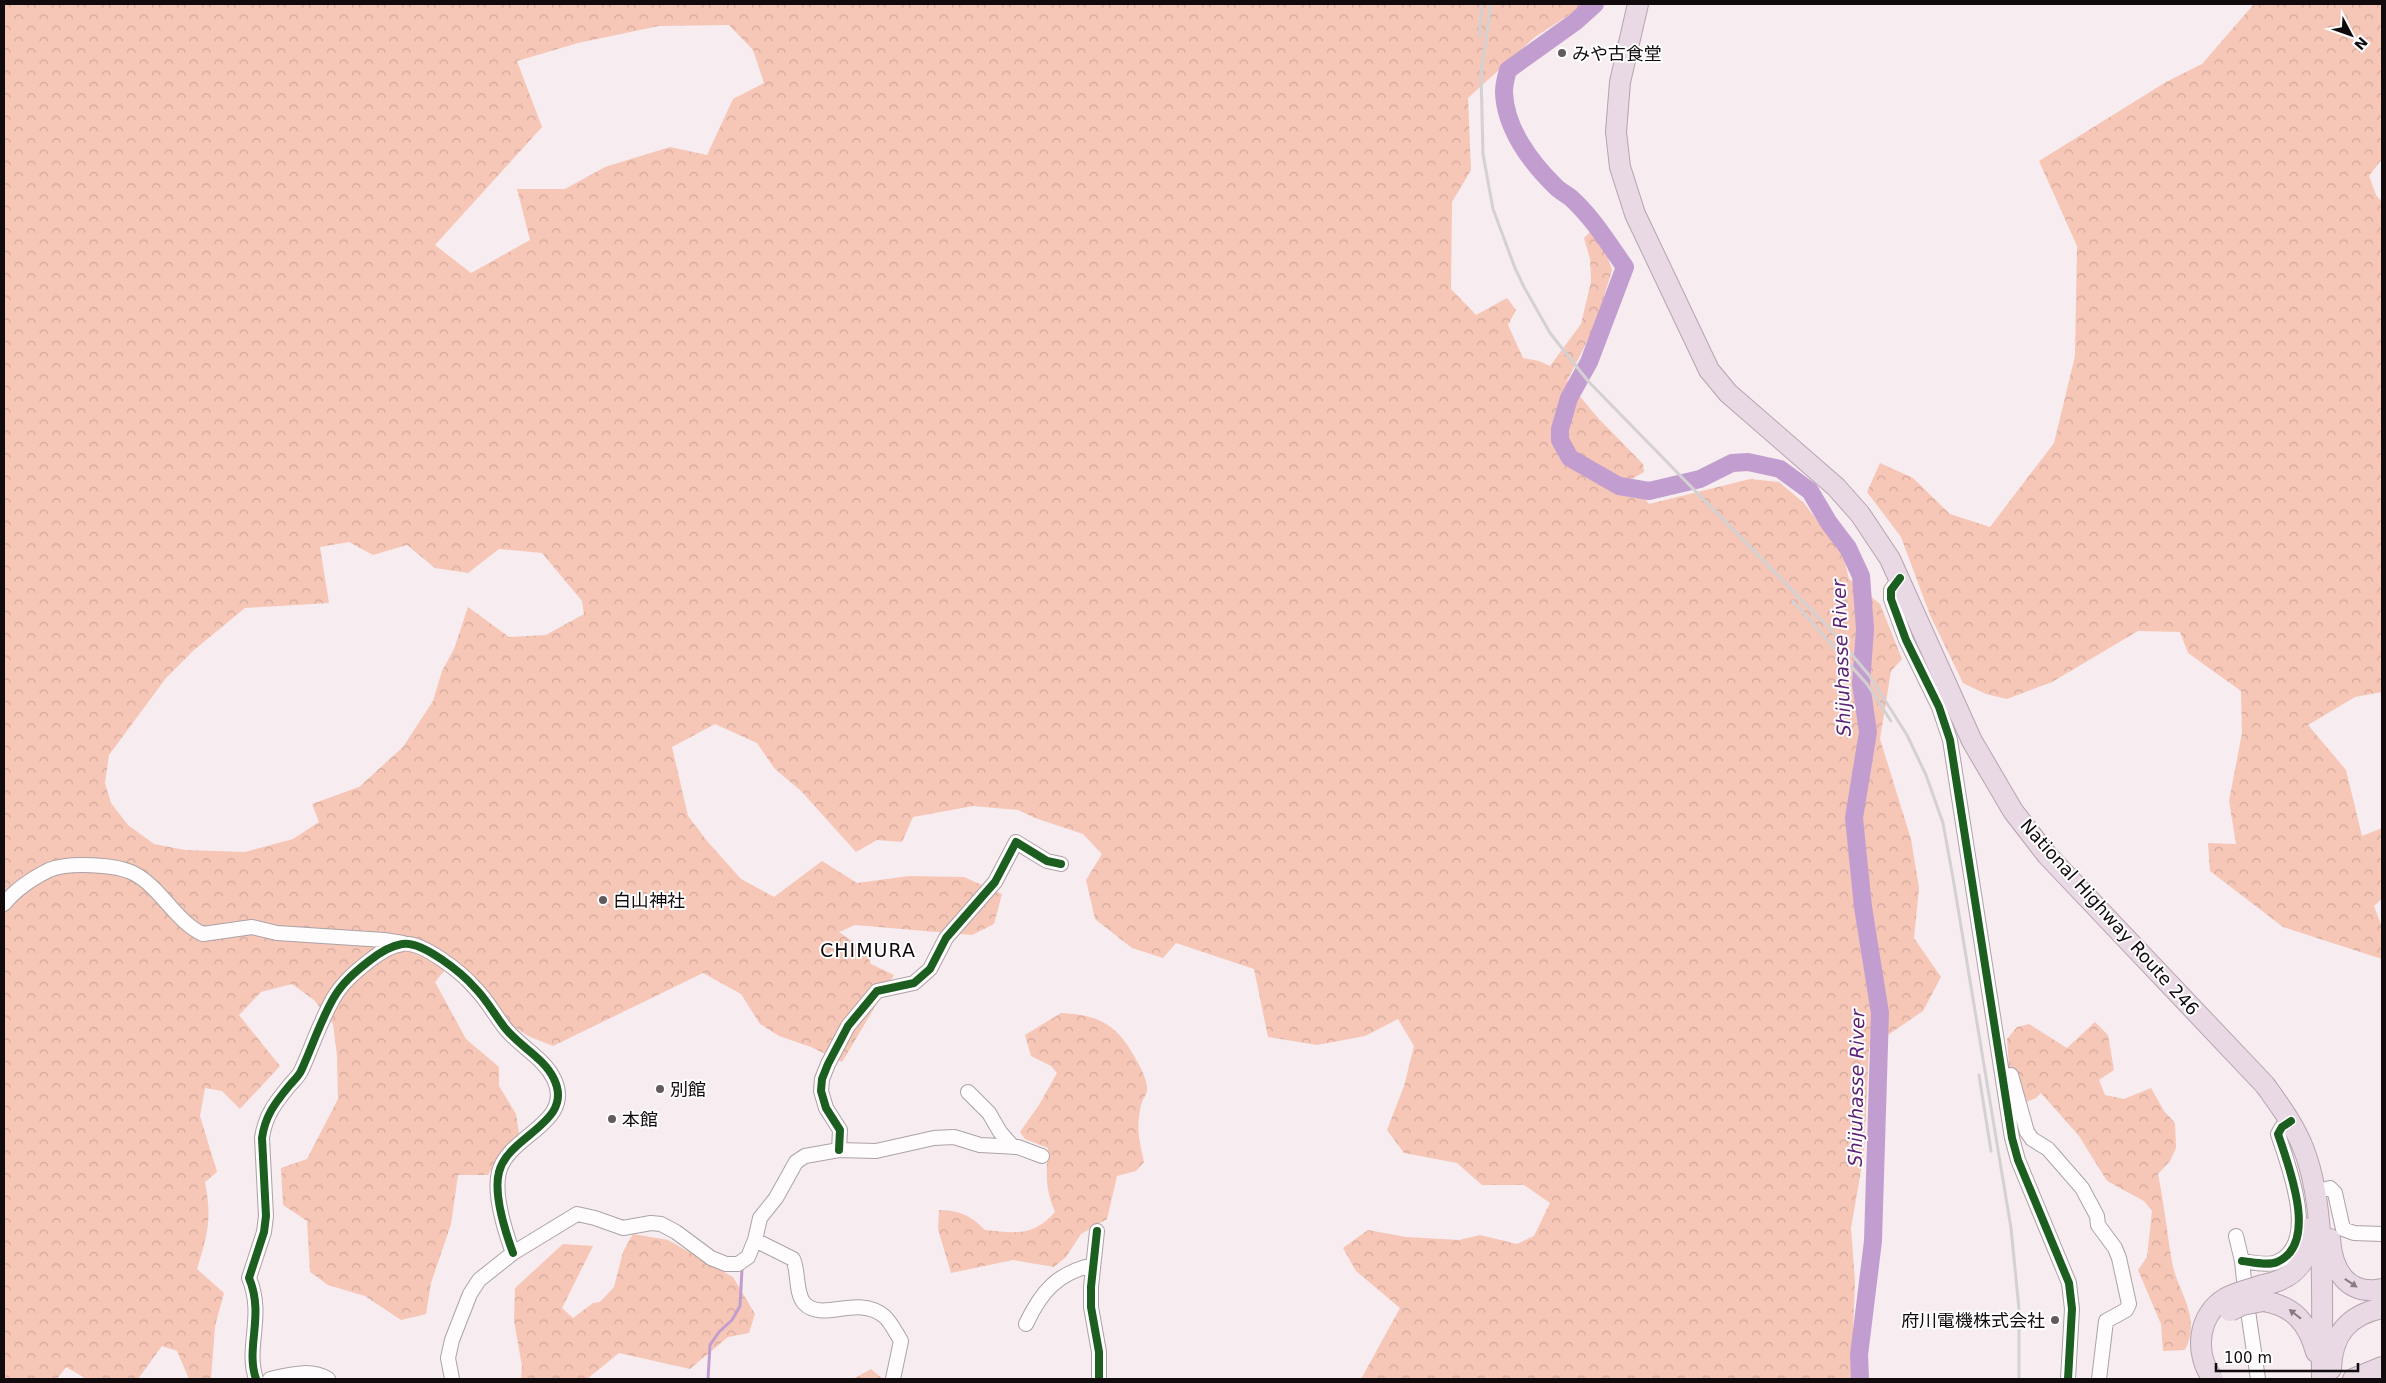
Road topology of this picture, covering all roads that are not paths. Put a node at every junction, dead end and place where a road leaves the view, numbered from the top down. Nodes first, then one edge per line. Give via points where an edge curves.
1 (1638, 4) edge
2 (1900, 578) junction
3 (1061, 864) dead end
4 (4, 904) edge
5 (403, 944) junction
6 (1997, 1039) junction
7 (968, 1092) dead end
8 (2291, 1121) junction
9 (1014, 1147) junction
10 (839, 1150) junction
11 (2304, 1151) junction
12 (1042, 1156) dead end
13 (2317, 1183) junction
14 (1097, 1231) dead end
15 (2382, 1234) edge
16 (2236, 1236) dead end
17 (755, 1240) junction
18 (513, 1253) junction
19 (2242, 1261) junction
20 (1093, 1265) junction
21 (2382, 1289) edge
22 (2255, 1294) junction
23 (2382, 1308) edge
24 (1026, 1324) dead end
25 (2382, 1367) edge
26 (2325, 1377) edge
27 (256, 1379) edge
28 (270, 1379) edge
29 (328, 1379) edge
30 (452, 1379) edge
31 (893, 1379) edge
32 (1099, 1379) edge
33 (2068, 1379) edge
34 (2099, 1379) edge
35 (2213, 1379) edge
36 (2228, 1379) edge
37 (2258, 1379) edge
38 (2353, 1379) edge

1 - 2 highway, National Highway Route 246 via 1620,82 1616,118 1620,167 1635,214 1709,370 1728,393 1849,501 1875,534
2 - 6 street via 1891,590 1891,599 1950,740
2 - 8 highway, National Highway Route 246 via 1972,741 2013,811 2047,855 2265,1085
3 - 10 street via 1047,861 1016,842 995,882 946,938 924,976 914,983 885,988 869,998 848,1026 822,1079 822,1099 840,1130
4 - 5 street via 20,889 50,870 107,866 134,873 203,934 252,927 277,933
5 - 18 street via 427,950 475,987 506,1030 542,1062 554,1080 557,1106 548,1119 520,1141 498,1172 501,1213
5 - 27 street via 381,951 343,985 321,1023 300,1074 267,1114 262,1138 266,1216 250,1278 257,1310 253,1360
6 - 33 street via 2018,1160 2069,1283 2072,1309
6 - 34 street via 2005,1049 2027,1132 2078,1181 2097,1216 2098,1225 2118,1258 2129,1304 2126,1310 2106,1321
7 - 9 street via 989,1113
8 - 11 highway, National Highway Route 246
8 - 19 street via 2278,1134 2297,1198 2296,1241 2284,1258 2275,1263
9 - 10 street via 980,1144 954,1137 934,1138 876,1151
9 - 12 street
10 - 17 street via 805,1156 796,1162 776,1198 760,1218
11 - 13 highway, National Highway Route 246
11 - 22 highway via 2309,1246 2292,1275
13 - 15 street via 2335,1193 2343,1229 2354,1233
13 -> 21 highway via 2328,1223 2331,1258 2338,1272 2360,1289
13 - 26 highway, National Highway Route 246
14 - 20 street
16 - 19 street
17 - 18 street via 743,1262 726,1264 711,1258 660,1224 623,1228 577,1214
17 - 31 street via 793,1259 800,1292 808,1306 819,1312 866,1307 883,1315 901,1341
18 - 30 street via 487,1272 470,1294 448,1358
19 - 22 street
20 - 24 street via 1076,1268 1049,1287
20 - 32 street via 1091,1307 1099,1352
26 -> 22 highway via 2312,1338 2301,1318 2284,1306
22 - 35 highway, bridge via 2225,1299 2207,1318 2202,1330 2201,1353
22 - 36 highway, bridge via 2232,1309 2218,1325 2214,1336 2215,1360
22 - 37 street
23 - 26 highway via 2358,1315 2342,1332 2331,1353
25 - 38 highway
28 - 29 street via 304,1372

